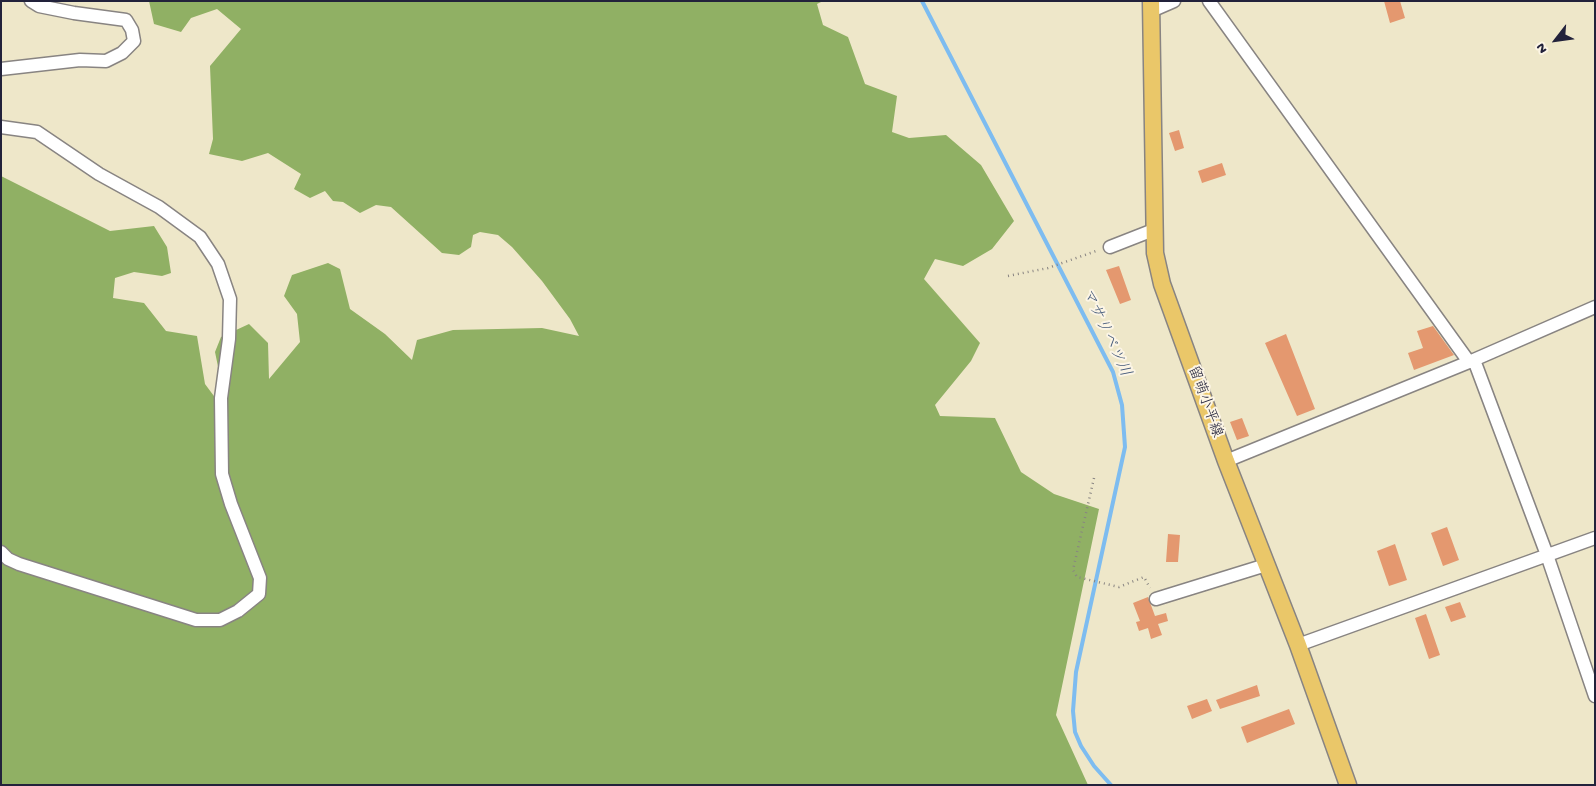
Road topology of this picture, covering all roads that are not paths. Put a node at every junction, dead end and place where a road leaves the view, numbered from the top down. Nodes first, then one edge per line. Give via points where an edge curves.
1 (31, 1) edge
2 (1174, 1) edge
3 (1209, 1) edge
4 (1151, 6) edge
5 (1, 69) edge
6 (1, 127) edge
7 (1156, 229) junction
8 (1110, 247) road end
9 (1595, 307) edge
10 (1472, 361) junction
11 (1226, 461) junction
12 (1595, 538) edge
13 (1, 552) edge
14 (1547, 554) junction
15 (1266, 566) junction
16 (1156, 599) road end
17 (1298, 645) junction
18 (1595, 696) edge
19 (1348, 785) edge

1 - 5 street via 39,6 126,20 134,41 122,53 106,61 80,60
2 - 4 street
3 - 10 street
4 - 7 main road, 留萌小平線
6 - 13 street via 36,132 99,174 159,207 200,236 218,264 230,299 221,398 222,474 260,578 260,594 220,620 196,620 20,564
7 - 8 street
7 - 11 main road, 留萌小平線 via 1155,253 1162,284
9 - 10 street
10 - 11 street
10 - 14 street
11 - 15 main road, 留萌小平線
12 - 14 street
14 - 17 street
14 - 18 street
15 - 16 street
15 - 17 main road, 留萌小平線
17 - 19 main road, 留萌小平線

